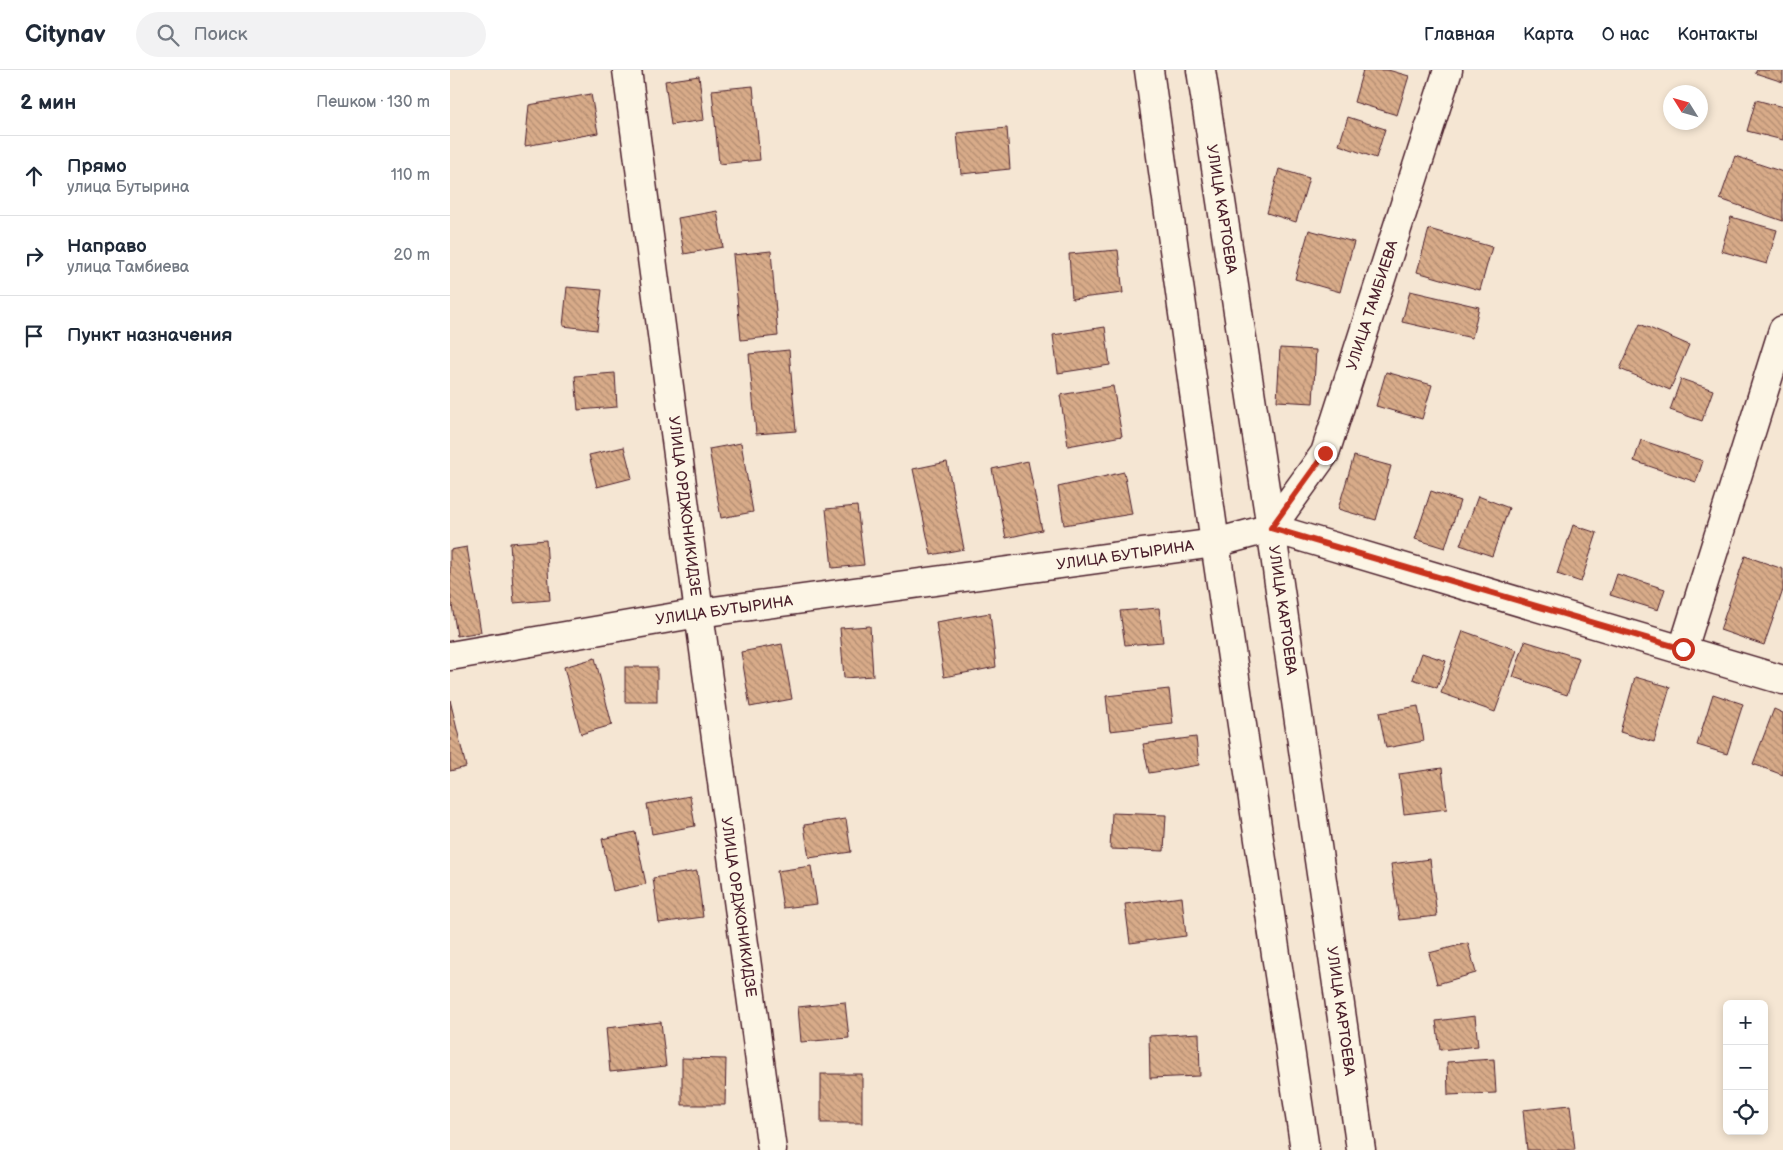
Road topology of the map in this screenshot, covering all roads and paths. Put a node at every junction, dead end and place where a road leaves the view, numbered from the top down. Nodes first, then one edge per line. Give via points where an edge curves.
1 (627, 70) edge
2 (1149, 70) edge
3 (1201, 70) edge
4 (1448, 70) edge
5 (1783, 330) edge
6 (1271, 528) junction
7 (1214, 543) junction
8 (699, 613) junction
9 (1683, 649) junction
10 (450, 656) edge
11 (1783, 680) edge
12 (772, 1150) edge
13 (1305, 1150) edge
14 (1361, 1150) edge

1 - 8 street, УЛИЦА ОРДЖОНИКИДЗЕ
2 - 7 street
3 - 6 street, УЛИЦА КАРТОЕВА
4 - 6 street, УЛИЦА ТАМБИЕВА via 1325,453
5 - 9 street
6 - 7 street, УЛИЦА БУТЫРИНА
6 - 9 street
6 - 14 street, УЛИЦА КАРТОЕВА
7 - 8 street, УЛИЦА БУТЫРИНА
7 - 13 street
8 - 10 street, УЛИЦА БУТЫРИНА
8 - 12 street, УЛИЦА ОРДЖОНИКИДЗЕ
9 - 11 street

